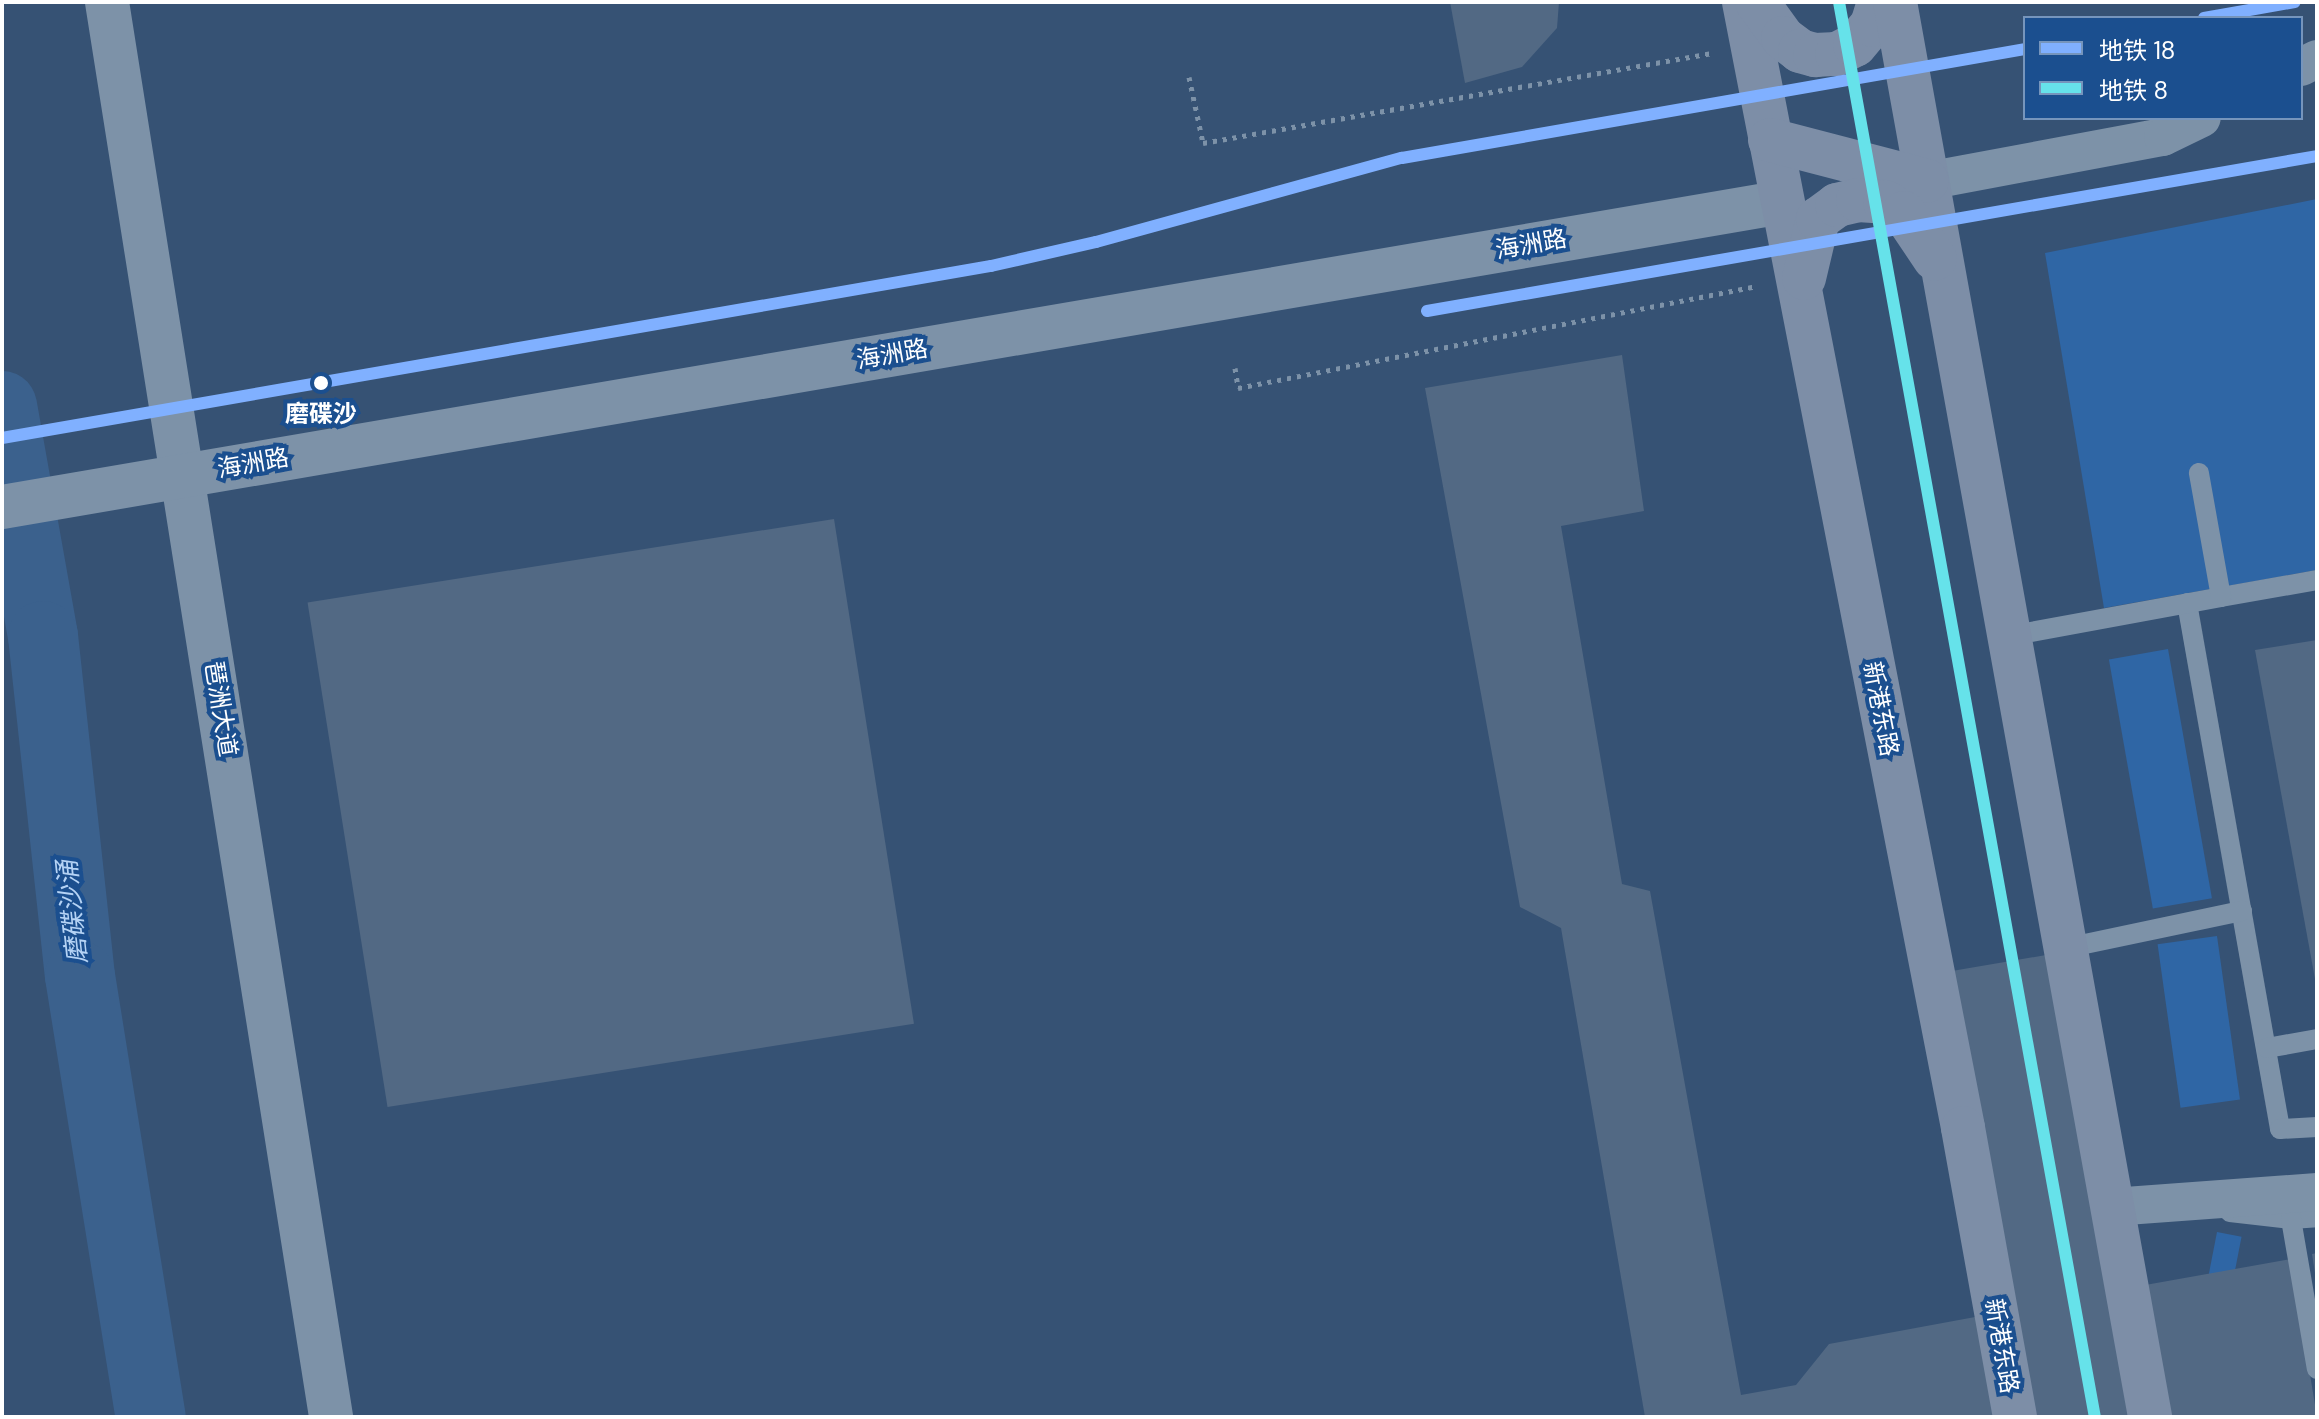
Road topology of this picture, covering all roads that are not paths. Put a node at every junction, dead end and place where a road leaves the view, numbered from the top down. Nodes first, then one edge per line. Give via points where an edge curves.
1 (107, 2) edge
2 (1744, 2) edge
3 (1757, 2) edge
4 (1879, 2) edge
5 (1895, 2) edge
6 (2198, 120) edge
7 (1770, 140) junction
8 (1927, 181) junction
9 (1782, 202) junction
10 (1943, 271) junction
11 (1799, 290) junction
12 (2199, 473) dead end
13 (164, 478) junction
14 (2, 507) edge
15 (2317, 580) edge
16 (2221, 597) junction
17 (2187, 603) junction
18 (2009, 636) junction
19 (2242, 911) junction
20 (2066, 948) junction
21 (2317, 1039) edge
22 (2267, 1048) junction
23 (2317, 1127) edge
24 (2317, 1192) edge
25 (2156, 1203) junction
26 (2112, 1207) junction
27 (2317, 1217) edge
28 (2291, 1219) junction
29 (2317, 1369) edge
30 (331, 1417) edge
31 (2015, 1417) edge
32 (2150, 1417) edge

1 - 13 street, 琶洲大道
2 - 7 main road, 新港东路
3 - 4 main road via 1783,38 1815,55 1837,54 1855,45 1872,25
5 - 8 main road
6 - 8 street via 2163,137
7 - 8 main road
7 - 9 main road, 新港东路
8 - 10 main road
9 - 11 main road, 新港东路
9 - 13 street, 海洲路
10 - 11 main road via 1904,213 1885,202 1858,200 1837,205 1818,219
10 - 18 main road
11 - 31 main road, 新港东路
12 - 16 lane
13 - 14 street, 海洲路
13 - 30 street, 琶洲大道
15 - 16 lane
16 - 17 lane
17 - 18 lane
17 - 19 lane
18 - 20 main road
19 - 20 lane
19 - 22 lane
20 - 26 main road
21 - 22 lane
22 - 23 lane via 2280,1129
24 - 25 street
25 - 26 street
25 - 28 lane
26 - 32 main road
27 - 28 lane
28 - 29 lane

